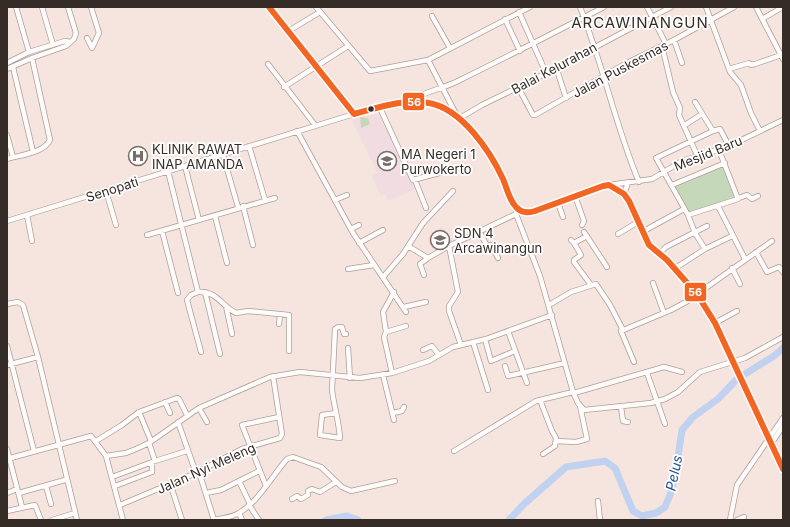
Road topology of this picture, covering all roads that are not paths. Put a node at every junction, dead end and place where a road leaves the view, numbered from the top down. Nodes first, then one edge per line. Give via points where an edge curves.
1 (16, 7) edge
2 (42, 7) edge
3 (68, 7) edge
4 (91, 7) edge
5 (269, 7) edge
6 (316, 7) edge
7 (529, 7) edge
8 (580, 7) edge
9 (604, 7) edge
10 (647, 7) edge
11 (670, 7) edge
12 (706, 7) edge
13 (734, 7) edge
14 (756, 7) edge
15 (783, 7) edge
16 (320, 12) junction
17 (519, 12) junction
18 (432, 16) dead end
19 (652, 17) junction
20 (584, 18) junction
21 (504, 19) junction
22 (762, 19) junction
23 (712, 20) junction
24 (287, 32) junction
25 (87, 38) dead end
26 (674, 40) junction
27 (70, 42) junction
28 (53, 45) junction
29 (534, 45) junction
30 (664, 45) junction
31 (348, 46) junction
32 (595, 46) junction
33 (43, 47) junction
34 (450, 48) junction
35 (520, 51) junction
36 (29, 52) junction
37 (45, 53) junction
38 (18, 56) junction
39 (782, 57) edge
40 (32, 58) junction
41 (428, 60) junction
42 (7, 63) edge
43 (21, 63) junction
44 (682, 63) dead end
45 (268, 64) dead end
46 (316, 66) junction
47 (13, 67) junction
48 (556, 67) junction
49 (7, 69) edge
50 (729, 69) junction
51 (546, 73) junction
52 (604, 76) junction
53 (284, 87) junction
54 (518, 87) junction
55 (444, 88) junction
56 (566, 98) junction
57 (410, 102) junction
58 (695, 102) dead end
59 (380, 108) junction
60 (354, 114) junction
61 (702, 114) junction
62 (458, 117) junction
63 (783, 120) edge
64 (315, 125) junction
65 (684, 125) junction
66 (297, 131) junction
67 (713, 131) junction
68 (760, 131) junction
69 (7, 135) edge
70 (691, 141) junction
71 (249, 146) junction
72 (729, 146) junction
73 (720, 150) junction
74 (33, 152) junction
75 (223, 155) junction
76 (697, 155) junction
77 (13, 157) junction
78 (7, 159) edge
79 (725, 163) junction
80 (184, 166) junction
81 (458, 168) dead end
82 (168, 171) junction
83 (664, 172) junction
84 (415, 180) junction
85 (639, 182) junction
86 (628, 183) junction
87 (608, 185) junction
88 (672, 185) junction
89 (106, 191) junction
90 (453, 191) dead end
91 (624, 194) junction
92 (347, 195) dead end
93 (575, 196) junction
94 (758, 196) dead end
95 (275, 198) dead end
96 (739, 198) junction
97 (265, 200) junction
98 (335, 200) junction
99 (558, 203) junction
100 (718, 206) junction
101 (240, 207) junction
102 (426, 208) dead end
103 (684, 209) junction
104 (516, 211) junction
105 (27, 215) junction
106 (688, 215) junction
107 (215, 216) junction
108 (563, 218) dead end
109 (199, 220) junction
110 (7, 221) edge
111 (638, 222) junction
112 (116, 225) dead end
113 (359, 225) dead end
114 (582, 225) dead end
115 (182, 226) junction
116 (707, 226) dead end
117 (351, 229) junction
118 (382, 230) dead end
119 (162, 231) junction
120 (479, 232) junction
121 (642, 232) junction
122 (695, 233) junction
123 (618, 234) dead end
124 (147, 235) dead end
125 (732, 236) junction
126 (32, 241) dead end
127 (772, 241) dead end
128 (360, 243) junction
129 (253, 245) dead end
130 (408, 246) junction
131 (449, 246) junction
132 (705, 249) junction
133 (756, 252) junction
134 (659, 254) junction
135 (428, 258) junction
136 (498, 258) dead end
137 (744, 259) junction
138 (227, 263) dead end
139 (374, 265) junction
140 (607, 267) dead end
141 (674, 268) junction
142 (732, 268) junction
143 (348, 269) dead end
144 (783, 272) edge
145 (424, 275) dead end
146 (384, 276) junction
147 (652, 283) dead end
148 (740, 284) dead end
149 (591, 285) junction
150 (198, 292) junction
151 (205, 292) junction
152 (394, 292) junction
153 (178, 293) dead end
154 (697, 294) junction
155 (426, 302) dead end
156 (7, 304) edge
157 (549, 304) junction
158 (226, 306) junction
159 (737, 310) dead end
160 (664, 313) junction
161 (280, 314) junction
162 (552, 315) junction
163 (279, 324) dead end
164 (715, 324) junction
165 (406, 326) dead end
166 (508, 331) junction
167 (620, 331) junction
168 (386, 332) junction
169 (232, 334) dead end
170 (346, 334) dead end
171 (783, 337) edge
172 (485, 339) junction
173 (474, 342) junction
174 (461, 345) junction
175 (7, 346) edge
176 (348, 348) dead end
177 (423, 350) dead end
178 (289, 351) dead end
179 (515, 351) junction
180 (201, 352) dead end
181 (220, 354) dead end
182 (439, 355) junction
183 (38, 357) junction
184 (732, 359) junction
185 (634, 362) dead end
186 (9, 364) edge
187 (505, 366) dead end
188 (566, 366) junction
189 (523, 372) junction
190 (682, 372) dead end
191 (392, 373) junction
192 (647, 373) junction
193 (383, 375) junction
194 (273, 376) junction
195 (332, 376) junction
196 (350, 378) junction
197 (527, 383) dead end
198 (488, 390) dead end
199 (573, 391) junction
200 (540, 400) junction
201 (165, 402) junction
202 (656, 402) junction
203 (580, 406) junction
204 (404, 407) dead end
205 (621, 407) junction
206 (199, 408) junction
207 (139, 412) junction
208 (170, 413) dead end
209 (392, 413) junction
210 (336, 414) junction
211 (187, 415) junction
212 (279, 417) junction
213 (783, 418) edge
214 (394, 420) dead end
215 (178, 422) junction
216 (206, 422) dead end
217 (628, 422) dead end
218 (665, 424) dead end
219 (783, 426) edge
220 (96, 440) junction
221 (556, 441) junction
222 (770, 441) junction
223 (150, 442) junction
224 (60, 444) junction
225 (249, 446) junction
226 (7, 449) edge
227 (34, 451) junction
228 (187, 451) junction
229 (454, 451) dead end
230 (543, 454) dead end
231 (106, 456) junction
232 (8, 458) edge
233 (153, 461) junction
234 (783, 468) edge
235 (259, 471) junction
236 (197, 472) junction
237 (112, 477) junction
238 (65, 480) dead end
239 (239, 481) junction
240 (395, 481) dead end
241 (336, 482) junction
242 (170, 483) junction
243 (264, 483) junction
244 (46, 486) junction
245 (115, 486) junction
246 (18, 491) junction
247 (7, 493) edge
248 (206, 493) junction
249 (292, 499) dead end
250 (598, 501) dead end
251 (249, 503) junction
252 (51, 504) dead end
253 (120, 504) junction
254 (22, 508) junction
255 (7, 511) edge
256 (75, 513) junction
257 (239, 513) junction
258 (744, 517) dead end
259 (214, 519) edge
260 (41, 520) edge
261 (52, 520) edge
262 (77, 520) edge
263 (123, 520) edge
264 (182, 520) edge
265 (242, 520) edge
266 (259, 520) edge
267 (600, 520) edge
268 (730, 520) edge
269 (737, 520) edge

1 - 36 street
2 - 28 street
3 - 27 street via 76,33
4 - 25 street via 99,33 92,48
5 - 24 main road
6 - 16 street
7 - 17 street
8 - 20 street
9 - 20 street
10 - 19 street
11 - 19 street, Balai Kelurahan
12 - 23 street
13 - 23 street, Jalan Puskesmas
14 - 22 street
15 - 22 street
16 - 24 street
16 - 31 street
17 - 21 street
17 - 29 street
18 - 34 street
19 - 30 street
19 - 32 street, Balai Kelurahan
20 - 29 street
20 - 32 street
21 - 34 street
21 - 35 street
22 - 39 street
23 - 26 street, Jalan Puskesmas
23 - 50 street
24 - 46 main road
26 - 30 street, Jalan Puskesmas
26 - 44 street
27 - 28 street
27 - 37 street via 66,46
28 - 33 street
29 - 35 street
29 - 51 street
30 - 52 street, Jalan Puskesmas
30 - 65 street via 673,92
31 - 41 street via 371,71
31 - 46 street
32 - 48 street, Balai Kelurahan
32 - 52 street
33 - 36 street
33 - 37 street
34 - 41 street
35 - 55 street
36 - 38 street
37 - 40 street
38 - 42 street
38 - 43 street
39 - 50 street
40 - 43 street
40 - 74 street via 50,139 48,144
41 - 55 street
43 - 47 street
45 - 53 street
46 - 53 street
46 - 60 main road
47 - 49 street
47 - 74 street
48 - 51 street, Balai Kelurahan
48 - 56 street
50 - 68 street via 741,85
51 - 54 street, Balai Kelurahan
52 - 56 street, Jalan Puskesmas
52 - 85 street via 630,162
53 - 64 street
54 - 56 street, Jalan Puskesmas via 533,116
54 - 62 street, Balai Kelurahan
55 - 57 street via 418,96
55 - 62 street
57 - 59 main road
57 - 62 main road via 438,105
58 - 61 street
59 - 60 main road
59 - 84 street via 411,178
60 - 64 street, Senopati
61 - 65 street
61 - 67 street
62 - 104 main road via 477,138 494,164
63 - 68 street, Mesjid Baru
64 - 66 street, Senopati
65 - 70 street
66 - 71 street, Senopati
66 - 98 street
67 - 70 street
67 - 72 street via 719,128
68 - 72 street, Mesjid Baru
69 - 77 street
70 - 76 street
70 - 83 street via 656,158
71 - 75 street, Senopati
71 - 97 street
72 - 73 street, Mesjid Baru
73 - 76 street, Mesjid Baru
73 - 79 street
74 - 77 street
75 - 80 street, Senopati
75 - 101 street
76 - 83 street, Mesjid Baru
77 - 78 street
79 - 88 street
79 - 96 street
80 - 82 street, Senopati
80 - 109 street
81 - 84 street
82 - 89 street, Senopati
82 - 115 street
83 - 85 street, Mesjid Baru via 652,179
83 - 88 street
84 - 102 street
85 - 86 street, Mesjid Baru
86 - 87 street, Mesjid Baru
86 - 91 street
87 - 91 main road
87 - 93 main road
88 - 103 street
89 - 105 street, Senopati
89 - 112 street
90 - 130 street via 423,223
91 - 111 main road
92 - 98 street
93 - 99 main road
93 - 114 street via 584,221
94 - 96 street via 752,199 747,195
95 - 97 street
96 - 100 street
97 - 101 street
98 - 117 street
99 - 104 main road via 530,212
99 - 108 street
100 - 106 street
100 - 125 street
101 - 107 street
101 - 129 street
103 - 106 street
103 - 121 street
104 - 120 street
104 - 157 street
105 - 110 street, Senopati
105 - 126 street
106 - 122 street
107 - 109 street
107 - 138 street
109 - 115 street
111 - 121 main road
111 - 123 street
113 - 117 street
115 - 119 street
115 - 150 street
116 - 122 street
117 - 128 street
118 - 128 street
119 - 124 street
119 - 153 street
120 - 131 street
120 - 136 street via 487,246 491,245
121 - 134 main road via 649,245
122 - 132 street
122 - 134 street via 666,247
125 - 132 street
125 - 137 street
127 - 133 street
128 - 139 street
130 - 135 street
130 - 146 street
131 - 135 street
131 - 174 street via 458,294 448,311
132 - 141 street
133 - 137 street
133 - 144 street via 767,272 779,267
134 - 141 main road
135 - 145 street via 420,264
137 - 142 street
139 - 143 street
139 - 146 street
140 - 149 street via 586,234 572,242 581,255 574,262
141 - 154 main road
142 - 148 street
142 - 154 street
146 - 152 street
147 - 160 street
149 - 157 street
149 - 167 street via 596,284 610,304 620,324
150 - 151 street
150 - 180 street via 189,296 187,300
151 - 158 street via 218,297
151 - 181 street
152 - 155 street via 405,310
152 - 168 street via 383,312
154 - 160 street
154 - 164 main road
156 - 183 street via 18,302 23,305
157 - 162 street
158 - 161 street via 236,313 248,311
158 - 169 street
159 - 164 street
160 - 167 street
161 - 163 street
161 - 178 street via 289,316
162 - 166 street
162 - 188 street
164 - 184 main road
165 - 168 street
166 - 172 street
166 - 179 street
167 - 185 street
168 - 191 street via 384,337
170 - 195 street via 340,326 335,329
171 - 184 street
172 - 173 street
172 - 179 street via 491,361
173 - 174 street
173 - 198 street
174 - 182 street
175 - 186 street
176 - 196 street
177 - 182 street via 432,346
179 - 189 street
182 - 191 street via 414,367
183 - 186 street
183 - 224 street
184 - 202 street via 706,369 678,392
184 - 222 main road
186 - 227 street
187 - 189 street via 508,376
188 - 189 street
188 - 199 street
189 - 197 street
190 - 192 street via 666,367
191 - 193 street
192 - 199 street
192 - 202 street
193 - 196 street
193 - 209 street
194 - 195 street via 300,372
194 - 206 street
194 - 212 street, Jalan Nyi Meleng
195 - 196 street
195 - 210 street
199 - 200 street
199 - 203 street
200 - 221 street via 556,435
200 - 229 street
201 - 207 street
201 - 208 street
201 - 211 street via 178,398
202 - 205 street
202 - 218 street
203 - 205 street via 587,410
203 - 221 street via 587,439 576,442
204 - 209 street via 402,411
205 - 217 street via 623,422
206 - 211 street
206 - 216 street
207 - 220 street
207 - 223 street
209 - 214 street
210 - 210 street via 340,438 320,435 322,415
211 - 215 street
212 - 225 street, Jalan Nyi Meleng via 282,434 280,438
212 - 225 street via 242,424
213 - 222 street
215 - 223 street
215 - 228 street
219 - 222 street
220 - 224 street via 88,436
220 - 231 street
221 - 230 street via 553,448
222 - 234 main road
222 - 268 street via 736,485
223 - 231 street via 126,453
223 - 233 street
224 - 227 street
224 - 256 street
225 - 235 street
225 - 236 street, Jalan Nyi Meleng
226 - 232 street
227 - 232 street
228 - 233 street
228 - 236 street
231 - 237 street
232 - 246 street
233 - 237 street
233 - 245 street via 152,472
235 - 239 street
235 - 243 street
236 - 242 street, Jalan Nyi Meleng
236 - 248 street
237 - 245 street
238 - 244 street
239 - 248 street via 221,490
239 - 251 street
240 - 241 street via 354,491
241 - 243 street via 321,467 293,457
241 - 249 street via 320,492 312,489 305,498 297,496
242 - 253 street, Jalan Nyi Meleng
242 - 264 street
243 - 251 street
244 - 246 street
244 - 252 street
245 - 253 street
246 - 247 street
246 - 254 street
248 - 259 street
250 - 267 street
251 - 257 street
251 - 266 street
253 - 263 street
254 - 255 street
254 - 260 street via 36,505
256 - 261 street
256 - 262 street
257 - 259 street
257 - 265 street
258 - 269 street

